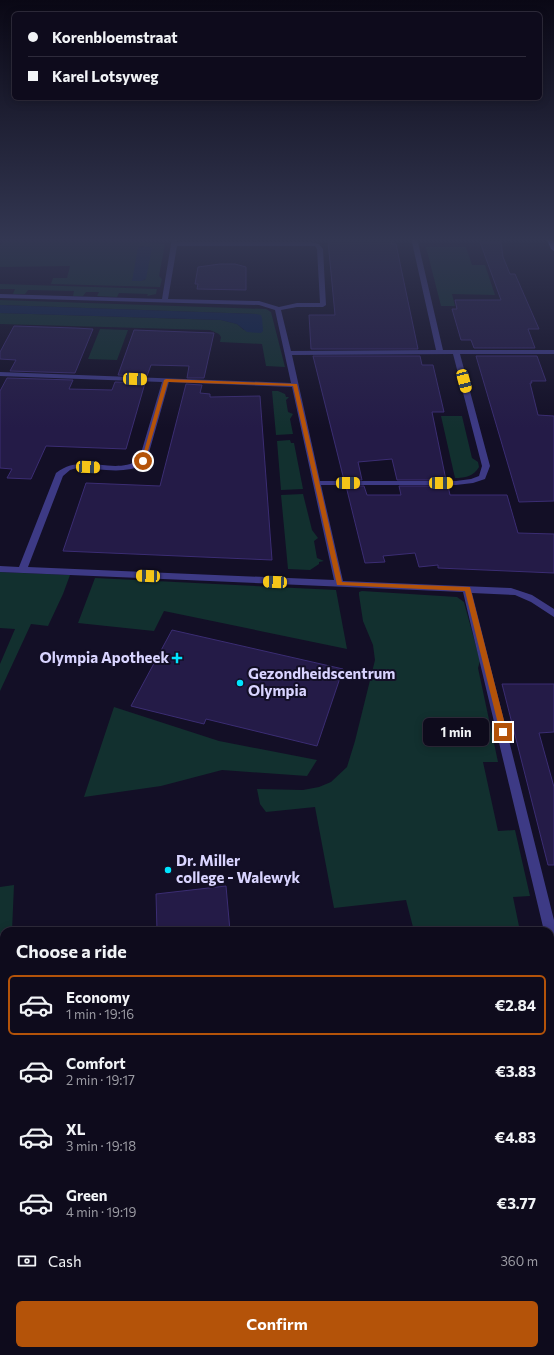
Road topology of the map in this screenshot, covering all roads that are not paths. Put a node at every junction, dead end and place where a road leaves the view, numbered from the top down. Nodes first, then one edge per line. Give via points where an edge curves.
1 (176, 301) edge
2 (323, 301) edge
3 (428, 301) edge
4 (278, 309) junction
5 (456, 352) junction
6 (554, 352) edge
7 (288, 353) junction
8 (440, 353) junction
9 (0, 374) edge
10 (166, 380) junction
11 (295, 385) junction
12 (317, 483) junction
13 (0, 569) edge
14 (22, 570) junction
15 (339, 584) junction
16 (468, 589) junction
17 (554, 614) edge
18 (550, 927) edge

1 - 4 street via 260,303
2 - 4 street via 323,305 297,305
3 - 8 street
4 - 7 street
5 - 6 street
5 - 8 street
5 - 12 street via 486,466 482,476 473,481 456,483
7 - 8 street
7 - 11 street
9 - 10 street
10 - 11 street
10 - 14 street via 143,461 138,466 128,468 66,467 59,474
11 - 12 street
12 - 15 street
13 - 14 street
14 - 15 street
15 - 16 street
16 - 17 street via 524,594
16 - 18 street

